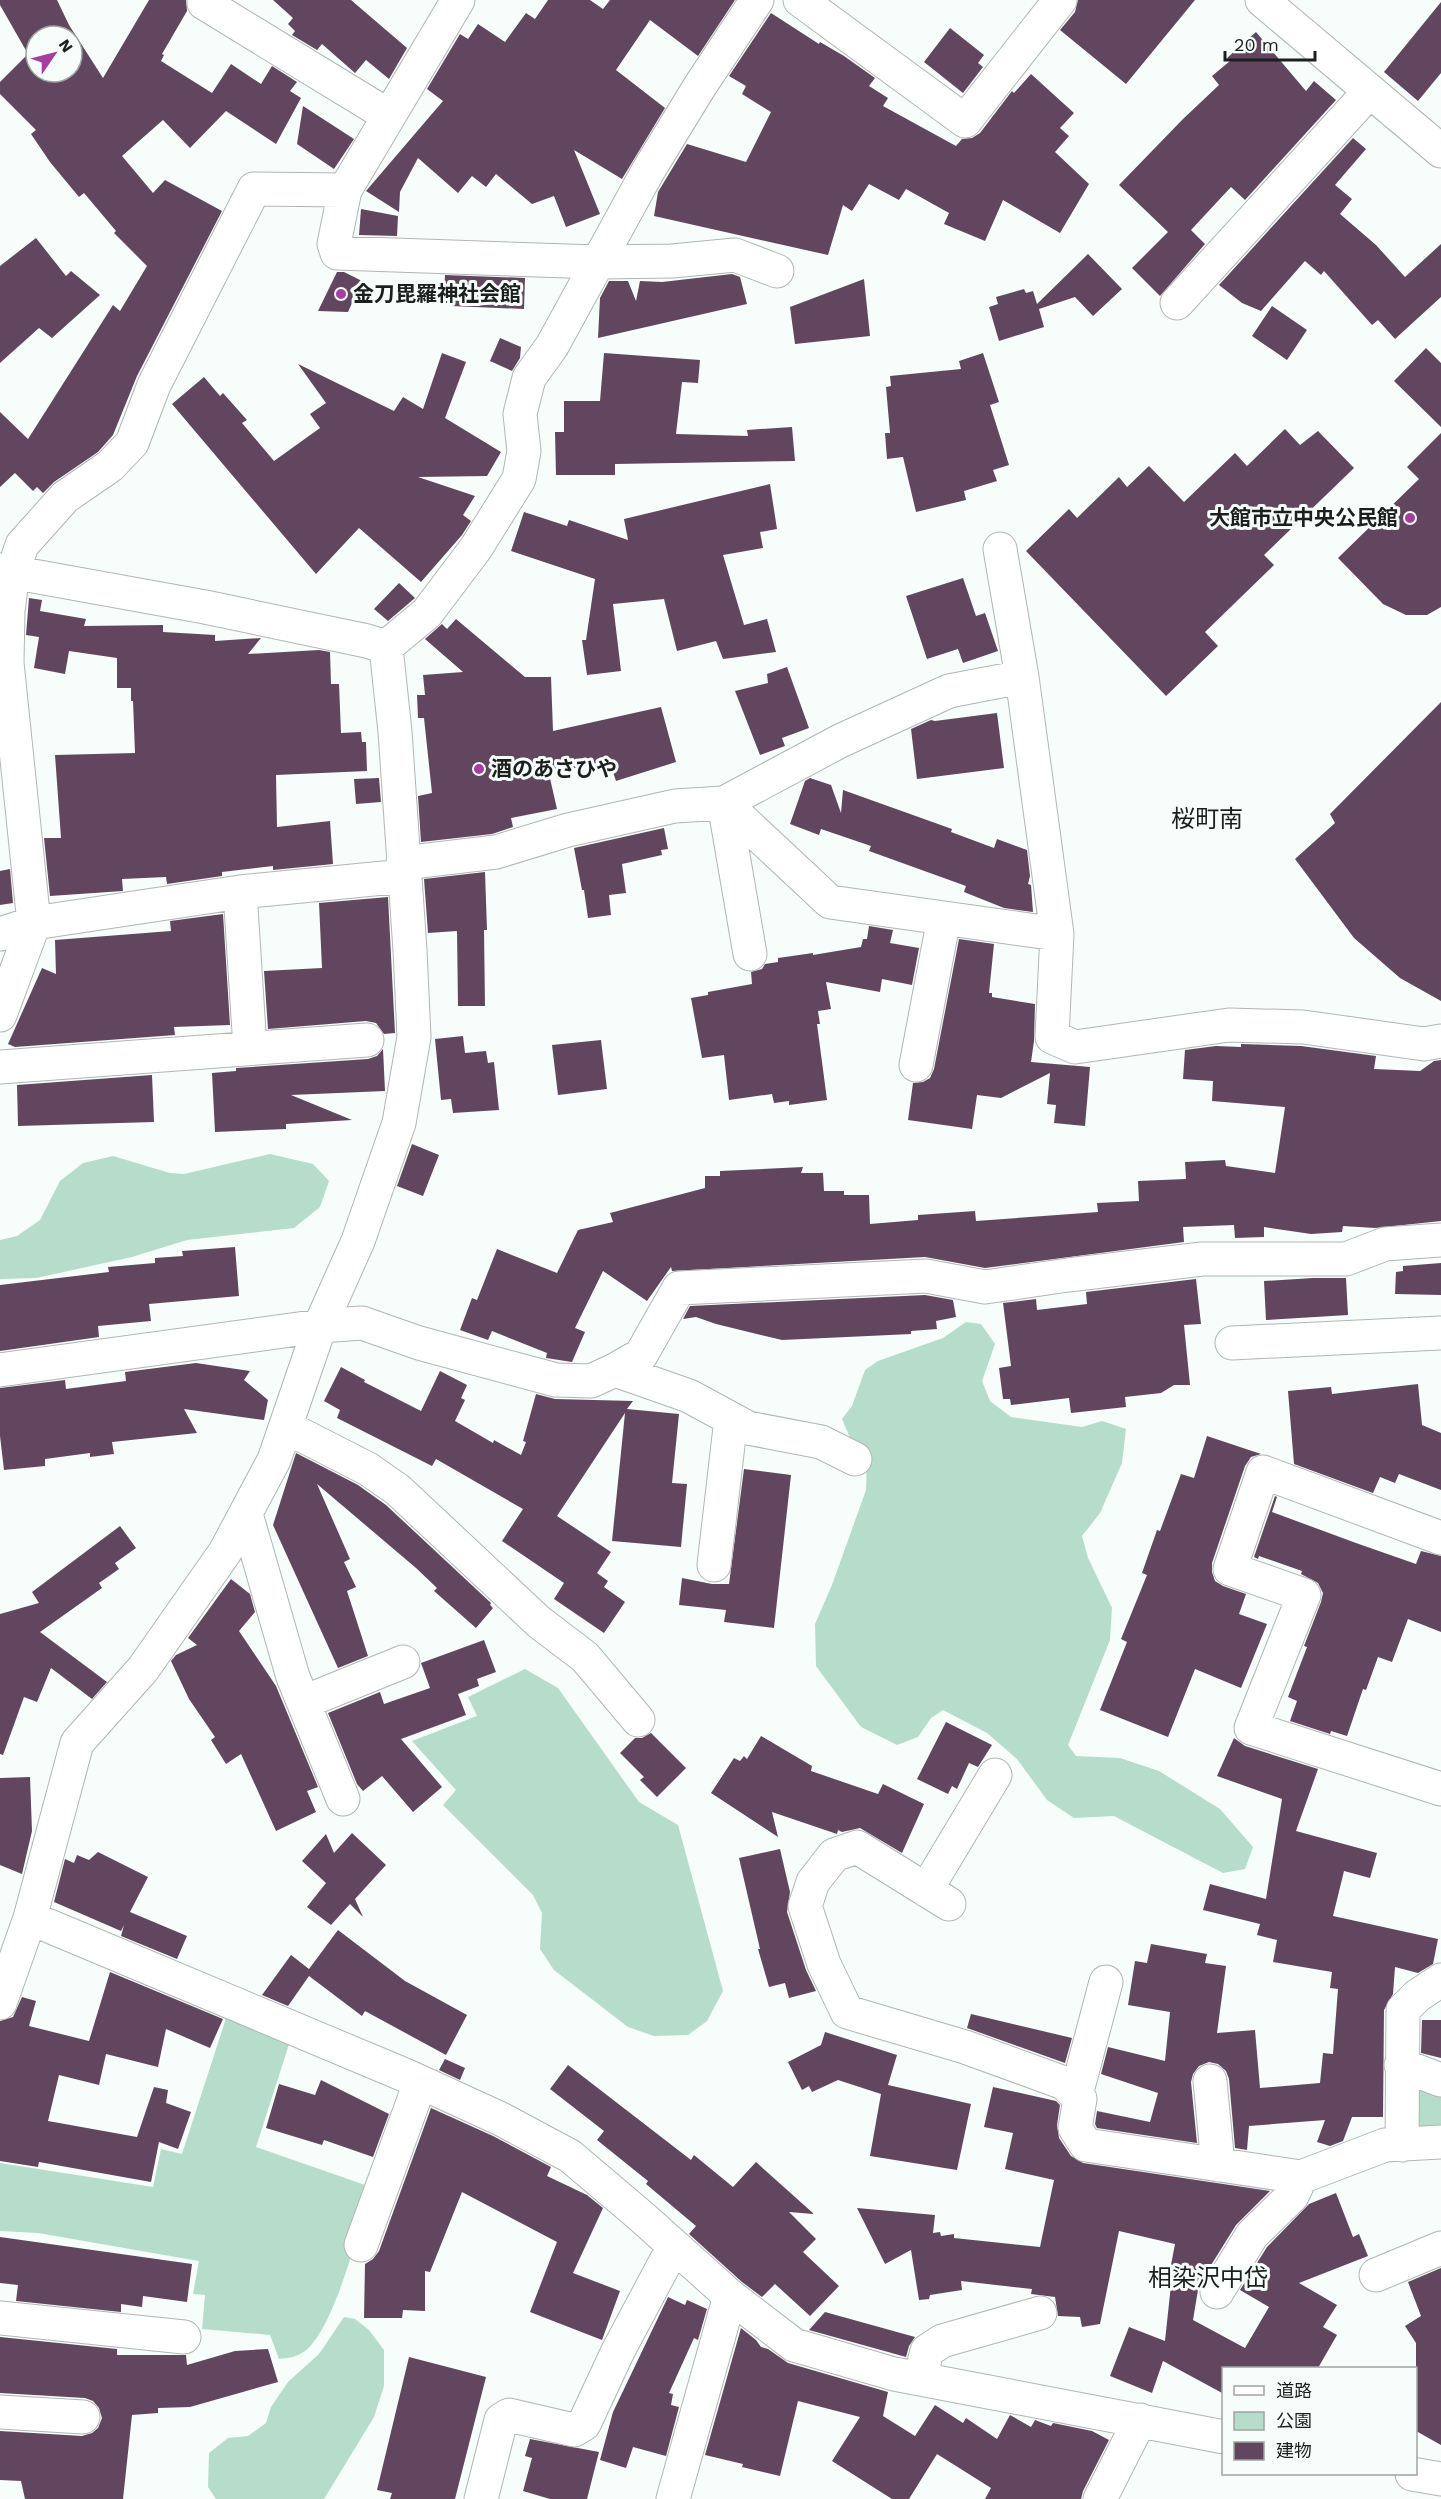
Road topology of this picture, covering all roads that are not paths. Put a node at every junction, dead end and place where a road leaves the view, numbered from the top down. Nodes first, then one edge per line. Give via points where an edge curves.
1 (458, 0) edge
2 (757, 0) edge
3 (800, 0) edge
4 (1060, 0) edge
5 (1262, 0) edge
6 (204, 3) dead end
7 (1370, 91) junction
8 (389, 116) junction
9 (1441, 150) edge
10 (345, 190) junction
11 (598, 262) junction
12 (777, 271) dead end
13 (1177, 303) dead end
14 (1000, 549) dead end
15 (6, 571) edge
16 (386, 647) junction
17 (1022, 678) junction
18 (724, 803) junction
19 (404, 869) junction
20 (240, 892) junction
21 (944, 918) junction
22 (34, 923) junction
23 (0, 934) edge
24 (1058, 934) junction
25 (750, 954) dead end
26 (0, 1015) edge
27 (367, 1040) dead end
28 (1441, 1041) edge
29 (250, 1048) junction
30 (916, 1065) dead end
31 (0, 1067) edge
32 (1441, 1240) edge
33 (320, 1326) junction
34 (1441, 1333) edge
35 (1232, 1343) dead end
36 (0, 1370) edge
37 (615, 1370) junction
38 (731, 1419) junction
39 (286, 1427) junction
40 (855, 1460) dead end
41 (246, 1514) junction
42 (1441, 1538) edge
43 (714, 1565) dead end
44 (403, 1662) dead end
45 (304, 1702) junction
46 (638, 1720) dead end
47 (995, 1775) dead end
48 (1441, 1789) edge
49 (343, 1799) dead end
50 (30, 1918) junction
51 (1441, 1980) edge
52 (1106, 1982) dead end
53 (0, 2003) edge
54 (1401, 2065) junction
55 (1210, 2080) dead end
56 (1441, 2080) edge
57 (420, 2083) junction
58 (1076, 2095) junction
59 (1441, 2142) edge
60 (1402, 2145) junction
61 (1218, 2165) junction
62 (1301, 2177) junction
63 (361, 2245) dead end
64 (674, 2246) junction
65 (1441, 2248) edge
66 (1376, 2276) dead end
67 (1217, 2292) dead end
68 (730, 2296) junction
69 (1040, 2313) dead end
70 (0, 2318) edge
71 (184, 2337) dead end
72 (920, 2379) junction
73 (0, 2412) edge
74 (83, 2417) dead end
75 (1140, 2420) junction
76 (1222, 2437) edge
77 (1417, 2475) edge
78 (1441, 2479) edge
79 (481, 2499) edge
80 (673, 2499) edge
81 (1100, 2499) edge

1 - 8 street
2 - 11 street via 648,171
3 - 4 street via 965,122
5 - 7 street
6 - 8 street
7 - 9 street
7 - 13 street
8 - 10 street
10 - 11 street via 334,244 337,252
10 - 15 street via 254,189 154,385 132,443 110,466 65,497 22,545
11 - 12 street via 735,255
11 - 16 street via 552,346 529,378 520,414 524,451 519,479 476,548 427,613
14 - 17 street
15 - 16 street via 205,607
15 - 22 street via 7,663
16 - 19 street
17 - 18 street via 949,691 840,741
17 - 24 street
18 - 19 street via 675,806 568,830 496,852
18 - 21 street via 830,902
18 - 25 street
19 - 20 street
19 - 33 street via 414,1037 399,1124 358,1241
20 - 22 street
20 - 29 street
21 - 24 street
21 - 30 street
22 - 23 street
22 - 26 street
24 - 28 street via 1052,1037 1076,1047 1229,1025 1303,1028 1424,1044
27 - 29 street
29 - 31 street
32 - 37 street via 1385,1244 1346,1259 1202,1259 985,1287 926,1276 680,1288 641,1355
33 - 36 street
33 - 37 street via 362,1323 419,1343 556,1380 591,1381
33 - 39 street
34 - 35 street
37 - 38 street via 689,1396
38 - 40 street via 748,1428 821,1442
38 - 43 street
39 - 41 street
39 - 46 street via 368,1468 398,1490 539,1622 585,1657
41 - 45 street via 293,1677
41 - 50 street via 225,1552 143,1669 77,1743
42 - 48 street via 1263,1472 1230,1569 1305,1595 1251,1728
44 - 45 street
45 - 49 street
47 - 58 street via 937,1897 857,1847 834,1855 813,1882 805,1906 824,1964 848,2012 965,2047 1064,2083
50 - 53 street
50 - 57 street
51 - 54 street via 1403,2010
52 - 58 street
54 - 56 street
54 - 60 street
55 - 61 street
57 - 63 street
57 - 64 street via 501,2119 570,2156
58 - 61 street via 1080,2099 1075,2128 1086,2145
59 - 60 street
60 - 62 street via 1385,2145
61 - 62 street
62 - 67 street via 1292,2196 1252,2235
64 - 68 street
64 - 79 street via 618,2350 584,2424 574,2430 509,2415 501,2420
65 - 66 street
68 - 72 street via 794,2345
68 - 80 street
69 - 72 street via 942,2341 927,2351
70 - 71 street
72 - 75 street
73 - 74 street
75 - 76 street
75 - 81 street
77 - 78 street

